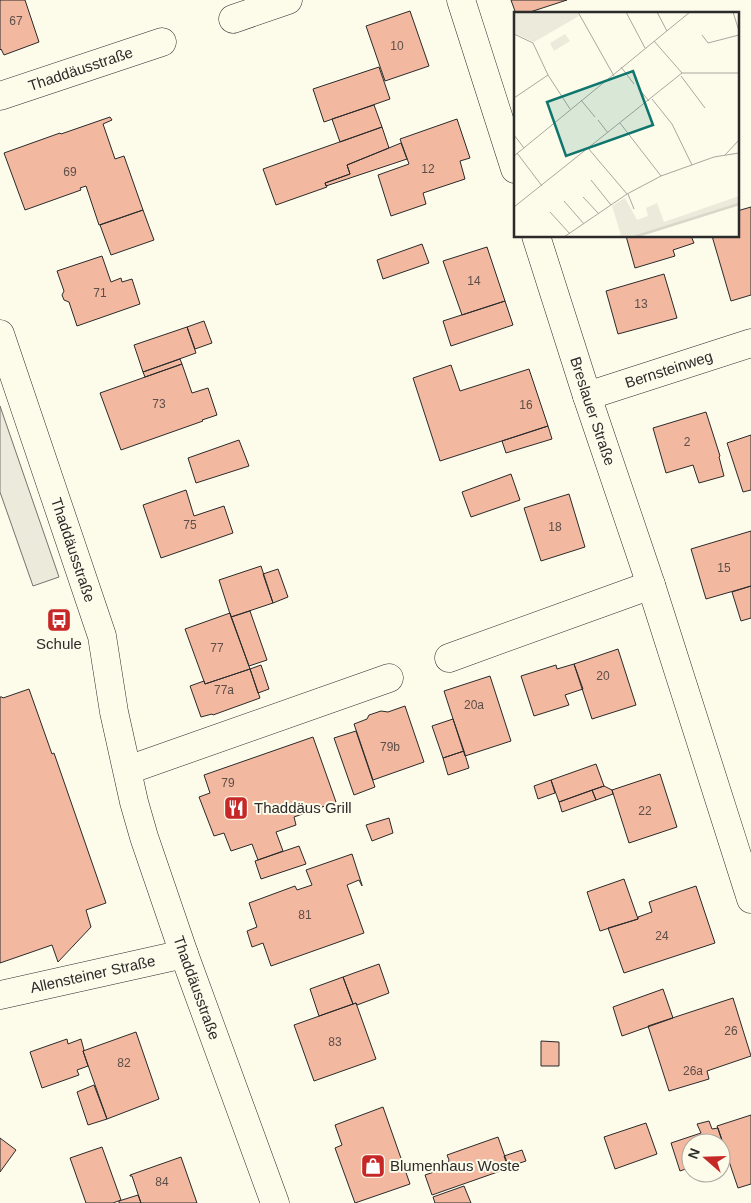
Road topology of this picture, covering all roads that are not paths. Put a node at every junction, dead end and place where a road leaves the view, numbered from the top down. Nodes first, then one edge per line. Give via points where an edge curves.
1 (288, 0) edge
2 (461, 0) edge
3 (233, 19) dead end
4 (162, 42) dead end
5 (0, 96) edge
6 (514, 166) edge
7 (537, 238) edge
8 (0, 334) edge
9 (751, 343) edge
10 (587, 396) junction
11 (651, 585) junction
12 (449, 658) dead end
13 (388, 678) dead end
14 (128, 770) junction
15 (751, 897) edge
16 (184, 954) junction
17 (0, 995) edge
18 (276, 1203) edge

1 - 3 street
2 - 6 street
4 - 5 street, Thaddäusstraße
7 - 10 street, Breslauer Straße
8 - 14 street, Thaddäusstraße via 102,636 114,712
9 - 10 street, Bernsteinweg
10 - 11 street, Breslauer Straße
11 - 12 street
11 - 15 street, Breslauer Straße
13 - 14 street
14 - 16 street, Thaddäusstraße via 144,837
16 - 17 street, Allensteiner Straße
16 - 18 street, Thaddäusstraße

